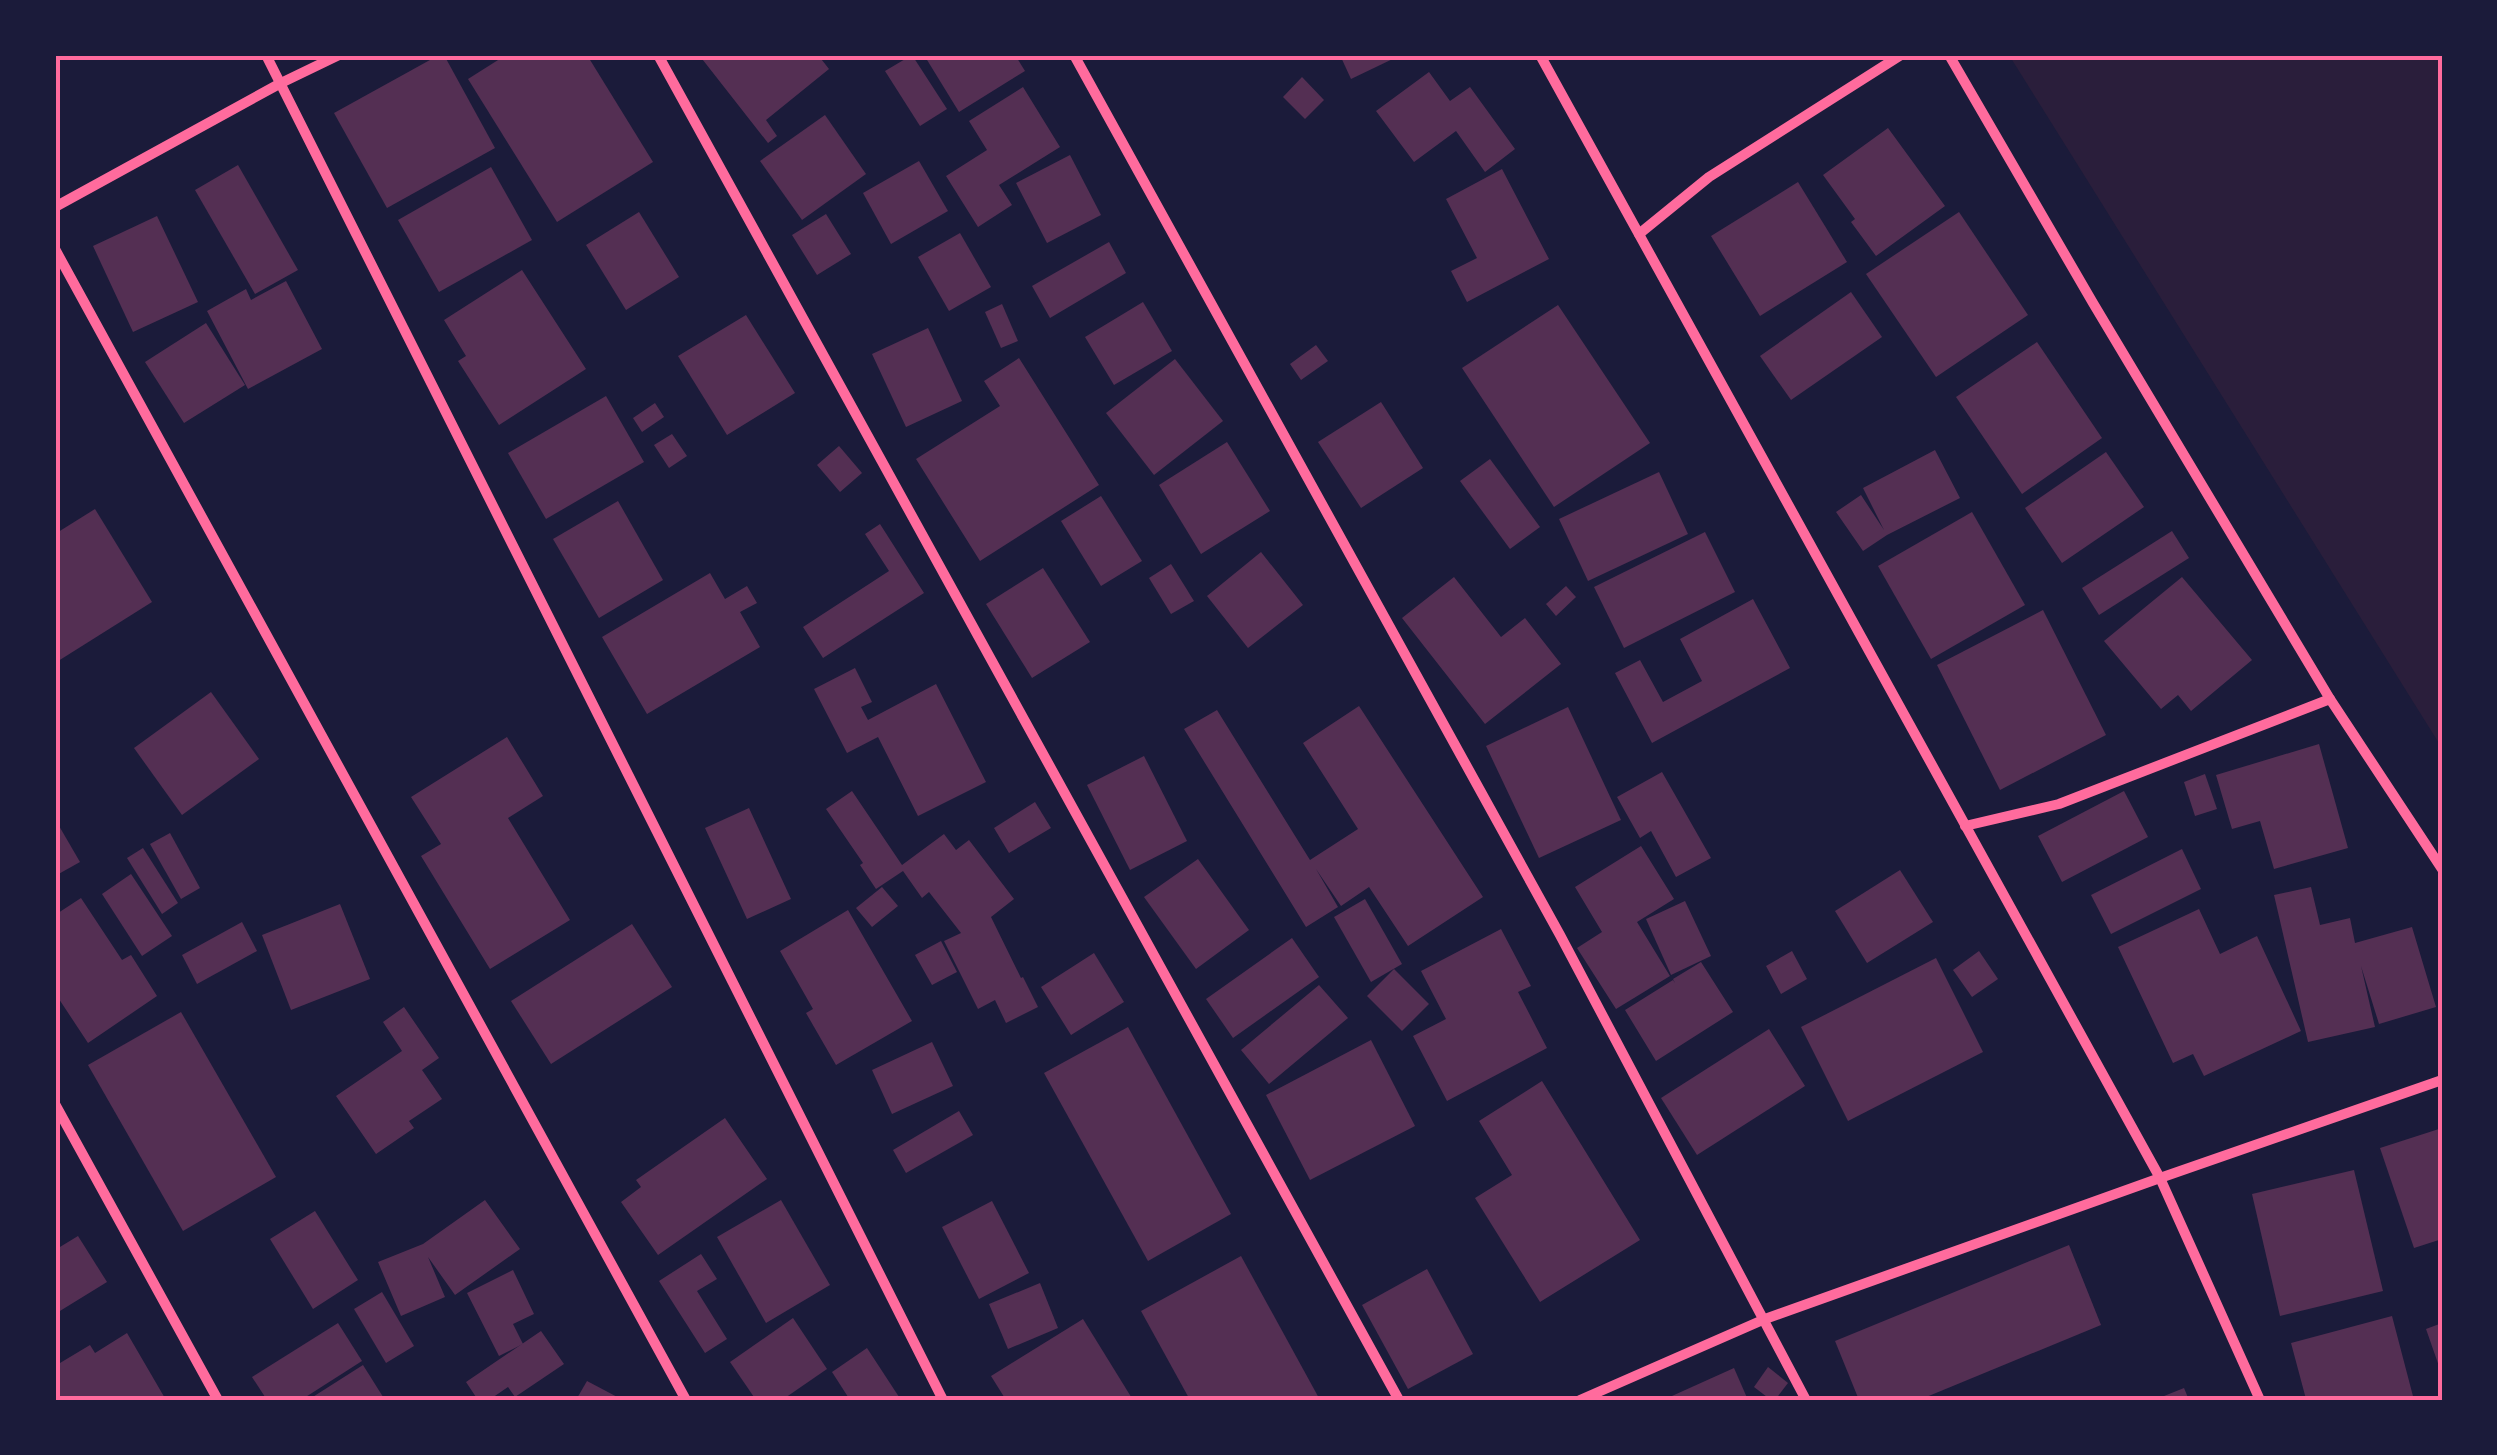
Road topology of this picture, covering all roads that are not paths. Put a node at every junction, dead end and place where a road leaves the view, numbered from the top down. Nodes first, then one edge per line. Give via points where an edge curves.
1 (266, 55) edge
2 (339, 55) edge
3 (658, 55) edge
4 (1074, 55) edge
5 (1540, 55) edge
6 (1900, 55) edge
7 (1948, 55) edge
8 (281, 82) junction
9 (55, 206) edge
10 (1639, 234) junction
11 (55, 248) edge
12 (2330, 698) junction
13 (1965, 826) junction
14 (2442, 869) edge
15 (2442, 1080) edge
16 (55, 1104) edge
17 (2160, 1178) junction
18 (1765, 1319) junction
19 (218, 1400) edge
20 (686, 1400) edge
21 (943, 1400) edge
22 (1399, 1400) edge
23 (1580, 1400) edge
24 (1806, 1400) edge
25 (2260, 1400) edge

1 - 8 street
2 - 8 street
3 - 22 street
4 - 18 street
5 - 10 street
6 - 10 street via 1710,177
7 - 12 street
8 - 9 street
8 - 21 street
10 - 13 street
11 - 20 street
12 - 13 street via 2058,804
12 - 14 street
13 - 17 street
15 - 17 street
16 - 19 street
17 - 18 street
17 - 25 street
18 - 23 street
18 - 24 street

